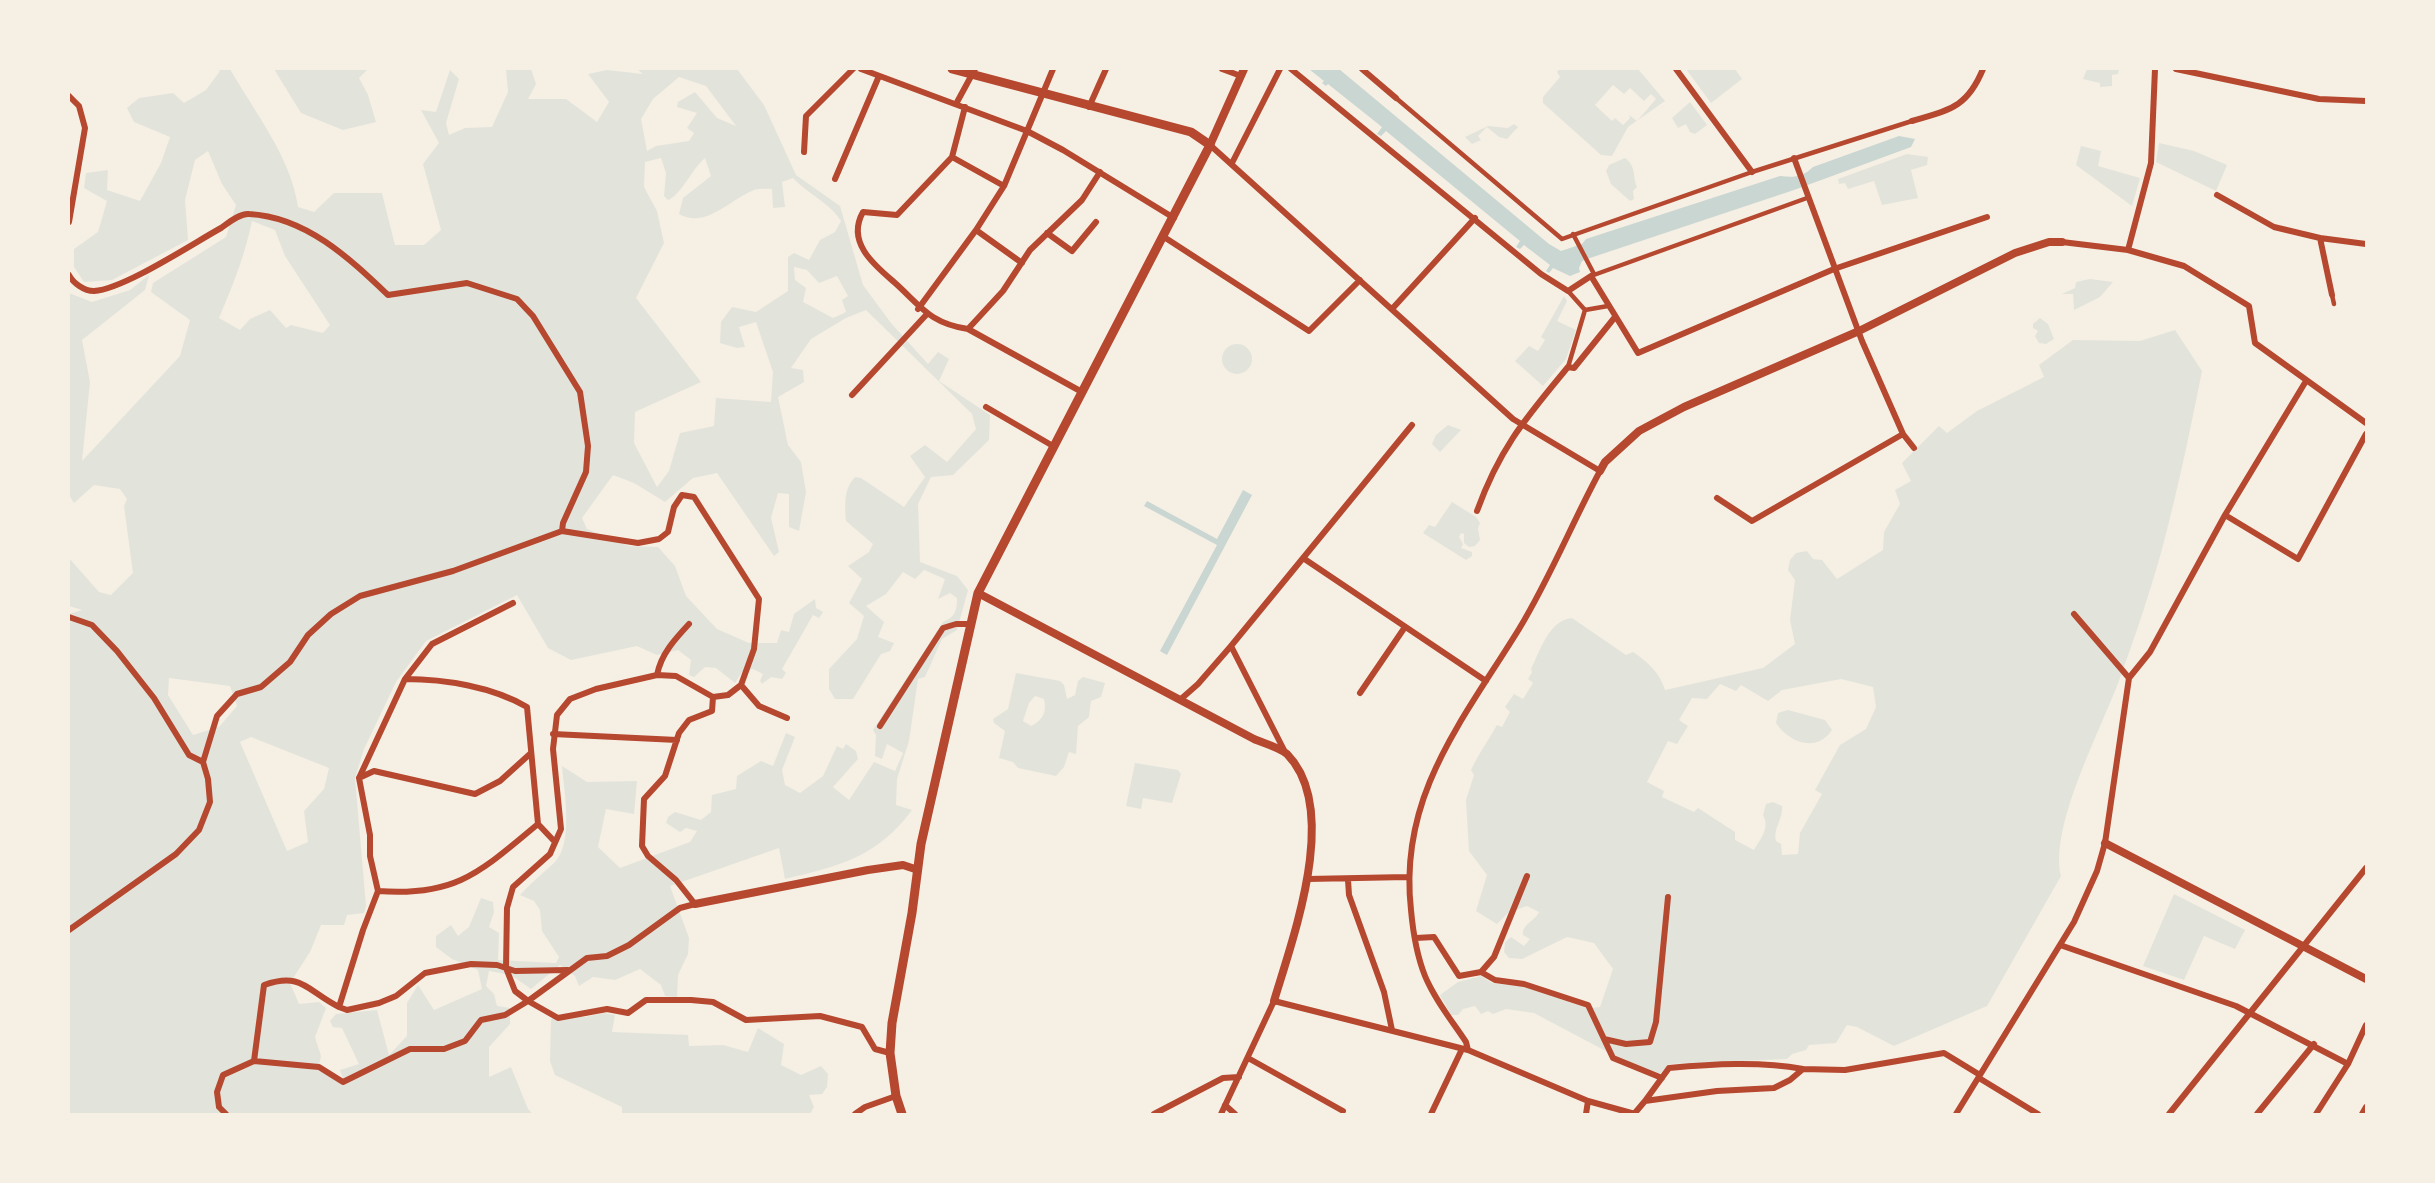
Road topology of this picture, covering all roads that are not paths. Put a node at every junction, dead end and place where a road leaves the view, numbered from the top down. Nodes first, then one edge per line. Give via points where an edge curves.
1 (853, 69) edge
2 (861, 69) edge
3 (952, 69) edge
4 (1053, 69) edge
5 (1106, 69) edge
6 (1222, 69) edge
7 (1280, 69) edge
8 (1291, 69) edge
9 (1362, 69) edge
10 (1676, 69) edge
11 (1983, 69) edge
12 (2155, 69) edge
13 (2175, 69) edge
14 (974, 72) edge
15 (1243, 72) edge
16 (879, 76) junction
17 (1043, 95) junction
18 (69, 96) edge
19 (1396, 98) joint
20 (2366, 101) edge
21 (956, 104) junction
22 (965, 107) junction
23 (1089, 107) junction
24 (1912, 121) joint
25 (1027, 131) junction
26 (1210, 145) junction
27 (804, 152) dead end
28 (952, 157) junction
29 (1794, 158) junction
30 (1232, 164) junction
31 (1100, 172) junction
32 (1752, 172) junction
33 (835, 179) dead end
34 (1004, 186) junction
35 (1806, 195) junction
36 (2217, 195) dead end
37 (1987, 217) dead end
38 (1174, 218) junction
39 (1475, 218) junction
40 (69, 222) edge
41 (1096, 222) dead end
42 (976, 230) junction
43 (1047, 233) junction
44 (1573, 234) junction
45 (1164, 237) junction
46 (2319, 238) junction
47 (2062, 242) joint
48 (2366, 244) edge
49 (2128, 250) junction
50 (1022, 263) junction
51 (1834, 269) junction
52 (69, 275) edge
53 (1593, 275) junction
54 (1360, 280) junction
55 (1568, 291) junction
56 (2332, 295) joint
57 (2334, 304) dead end
58 (1608, 306) junction
59 (918, 309) junction
60 (1392, 309) junction
61 (1585, 310) junction
62 (927, 314) junction
63 (1615, 317) junction
64 (968, 329) junction
65 (1859, 331) junction
66 (1568, 367) junction
67 (2306, 381) junction
68 (1082, 392) junction
69 (852, 395) dead end
70 (986, 407) dead end
71 (1520, 423) junction
72 (2366, 423) edge
73 (1412, 425) dead end
74 (1903, 434) junction
75 (2366, 434) edge
76 (1053, 446) junction
77 (1914, 448) dead end
78 (1600, 471) junction
79 (1717, 498) dead end
80 (1477, 511) dead end
81 (2225, 515) junction
82 (562, 531) junction
83 (1303, 558) junction
84 (978, 592) junction
85 (513, 603) dead end
86 (2073, 614) dead end
87 (69, 616) edge
88 (689, 624) dead end
89 (969, 624) junction
90 (1405, 627) junction
91 (1231, 646) junction
92 (657, 675) junction
93 (2129, 678) junction
94 (405, 679) junction
95 (1486, 681) junction
96 (741, 685) junction
97 (1360, 693) dead end
98 (713, 697) junction
99 (1181, 699) junction
100 (787, 718) dead end
101 (880, 726) dead end
102 (553, 734) junction
103 (677, 740) junction
104 (1286, 752) junction
105 (531, 753) junction
106 (202, 762) junction
107 (359, 778) junction
108 (538, 824) junction
109 (555, 842) junction
110 (2105, 843) junction
111 (2366, 868) edge
112 (918, 870) junction
113 (1527, 876) dead end
114 (1407, 877) junction
115 (1308, 879) junction
116 (1348, 880) junction
117 (378, 891) junction
118 (1668, 897) dead end
119 (695, 904) junction
120 (69, 930) edge
121 (1416, 938) junction
122 (2060, 945) junction
123 (2303, 945) junction
124 (506, 968) junction
125 (568, 970) junction
126 (1481, 972) junction
127 (2366, 979) edge
128 (1274, 1000) junction
129 (528, 1001) junction
130 (339, 1007) junction
131 (2249, 1012) junction
132 (2366, 1025) edge
133 (1392, 1030) junction
134 (1604, 1039) junction
135 (2314, 1044) junction
136 (1465, 1049) junction
137 (890, 1053) junction
138 (1248, 1058) junction
139 (254, 1061) junction
140 (2348, 1064) junction
141 (1803, 1069) junction
142 (1239, 1077) junction
143 (1979, 1077) junction
144 (1662, 1078) junction
145 (896, 1096) junction
146 (1588, 1101) junction
147 (1645, 1101) junction
148 (1225, 1106) junction
149 (2366, 1107) edge
150 (1342, 1111) dead end
151 (226, 1114) edge
152 (855, 1114) edge
153 (902, 1114) edge
154 (1154, 1114) edge
155 (1221, 1114) edge
156 (1235, 1114) edge
157 (1431, 1114) edge
158 (1586, 1114) edge
159 (1634, 1114) edge
160 (1956, 1114) edge
161 (2038, 1114) edge
162 (2169, 1114) edge
163 (2257, 1114) edge
164 (2316, 1114) edge
165 (2362, 1114) edge

1 - 27 street via 806,116
2 - 16 street
3 - 14 main road
4 - 17 street
5 - 23 street
6 - 15 street
7 - 30 street
8 - 39 street
9 - 19 street
10 - 32 street
11 - 24 street via 1970,93 1955,108
12 - 49 street via 2151,163
13 - 20 street via 2319,99
14 - 17 main road
14 - 21 street
15 - 26 street
16 - 21 street
16 - 33 street
17 - 23 main road
17 - 25 street
18 - 40 street via 79,106 85,128
19 - 44 street via 1562,239
21 - 22 street
22 - 25 street
22 - 28 street
23 - 26 main road via 1191,132
24 - 29 street
25 - 31 street
25 - 34 street
26 - 30 street
26 - 38 main road
28 - 34 street
28 - 59 street via 897,215 862,212 859,218 859,243 872,264
29 - 32 street
29 - 35 street
30 - 54 street
31 - 38 street
31 - 43 street via 1082,200
32 - 44 street
34 - 42 street
35 - 51 street
35 - 53 street
36 - 46 street via 2274,227
37 - 51 street
38 - 45 main road
39 - 55 street via 1541,274
39 - 60 street
41 - 43 street via 1072,251
42 - 50 street
42 - 59 street
43 - 50 street
44 - 53 street
45 - 54 street via 1309,331
45 - 68 main road
46 - 48 street
46 - 56 street
47 - 49 street
47 - 65 street via 2015,253
49 - 67 street via 2184,266 2249,306 2255,343
50 - 64 street via 1003,291
51 - 63 street via 1638,353
51 - 65 street
52 - 82 street via 73,283 92,291 108,288 246,213 306,230 330,243 388,295 467,283 517,299 533,316 580,392 588,446 586,472
53 - 55 street
53 - 58 street
54 - 60 street
55 - 61 street
56 - 57 street
58 - 61 street
58 - 63 street
59 - 62 street
60 - 71 street
61 - 66 street
62 - 64 street via 951,327
62 - 69 street
63 - 66 street via 1574,368
64 - 68 street
65 - 74 street
65 - 78 street via 1640,431
66 - 71 street
67 - 72 street
67 - 81 street
68 - 76 main road
70 - 76 street
71 - 78 street
71 - 80 street via 1499,457
73 - 83 street
74 - 77 street
74 - 79 street via 1752,521
75 - 81 street via 2298,559
76 - 84 main road
78 - 95 street via 1539,595
81 - 93 street via 2150,652
82 - 96 street via 638,543 659,539 668,532 681,495 694,497 759,599 754,649
82 - 106 street via 453,571 360,596 331,614 308,635 290,662 261,687 237,694 217,716
83 - 90 street
83 - 91 street
84 - 89 main road
84 - 99 street
85 - 94 street via 432,644
86 - 93 street
87 - 106 street via 92,625 117,651 154,698 189,755
88 - 92 street via 672,642
89 - 101 street via 944,628
89 - 112 main road
90 - 95 street
90 - 97 street
91 - 99 street
91 - 104 street
92 - 98 street via 676,676
92 - 102 street via 570,699 557,715
93 - 110 street
94 - 105 street via 436,679 510,697 527,707
94 - 107 street
95 - 114 street via 1435,767 1415,822
96 - 98 street via 728,695
96 - 100 street via 759,706
98 - 103 street via 712,711 689,720
99 - 104 street
102 - 103 street
102 - 109 street via 561,829
103 - 119 street via 665,776 644,800 642,846
104 - 115 street via 1305,782 1311,805
105 - 107 street via 500,781 475,794 374,771
105 - 108 street
106 - 120 street via 210,802 199,830 176,854
107 - 117 street
108 - 109 street
108 - 117 street via 491,863 455,885 406,893
109 - 124 street via 550,854 513,887 507,908
110 - 122 street via 2085,898
110 - 123 street
111 - 123 street
112 - 119 street via 903,865 868,870
112 - 137 main road
113 - 126 street via 1494,957
114 - 116 street
114 - 121 street
115 - 116 street
115 - 128 street
116 - 133 street via 1349,895 1384,992
117 - 130 street
118 - 134 street via 1656,1022 1650,1042 1626,1044
119 - 125 street via 680,908 629,945 607,956 587,958
121 - 126 street via 1434,937 1459,976
121 - 136 street via 1426,978 1466,1042
122 - 131 street
122 - 143 street
123 - 127 street
123 - 131 street
124 - 125 street
124 - 129 street via 515,991
124 - 130 street via 471,964 425,973 396,996 379,1003 347,1010
125 - 129 street
126 - 134 street via 1495,980 1524,984 1588,1005
128 - 133 street
128 - 138 street
129 - 137 street via 558,1018 607,1009 628,1013 646,1000 713,1002 747,1020 820,1016 862,1027 875,1050
129 - 139 street via 505,1015 481,1020 465,1041 444,1049 410,1049 343,1082 319,1067
130 - 139 street via 298,981 284,978 264,985
131 - 135 street
131 - 162 street
132 - 140 street
133 - 136 street
134 - 144 street via 1613,1058
135 - 140 street
135 - 163 street
136 - 146 street
136 - 157 street
137 - 145 main road
138 - 142 street
138 - 150 street
139 - 151 street via 223,1075 217,1092 219,1107
140 - 164 street
141 - 143 street via 1845,1070 1944,1053
141 - 144 street via 1699,1065 1669,1068
141 - 147 street via 1774,1088
142 - 148 street
142 - 154 street via 1223,1078
143 - 160 street
143 - 161 street
144 - 147 street
145 - 152 street
145 - 153 main road
146 - 158 street
146 - 159 street
147 - 159 street
148 - 155 street
148 - 156 street
149 - 165 street

